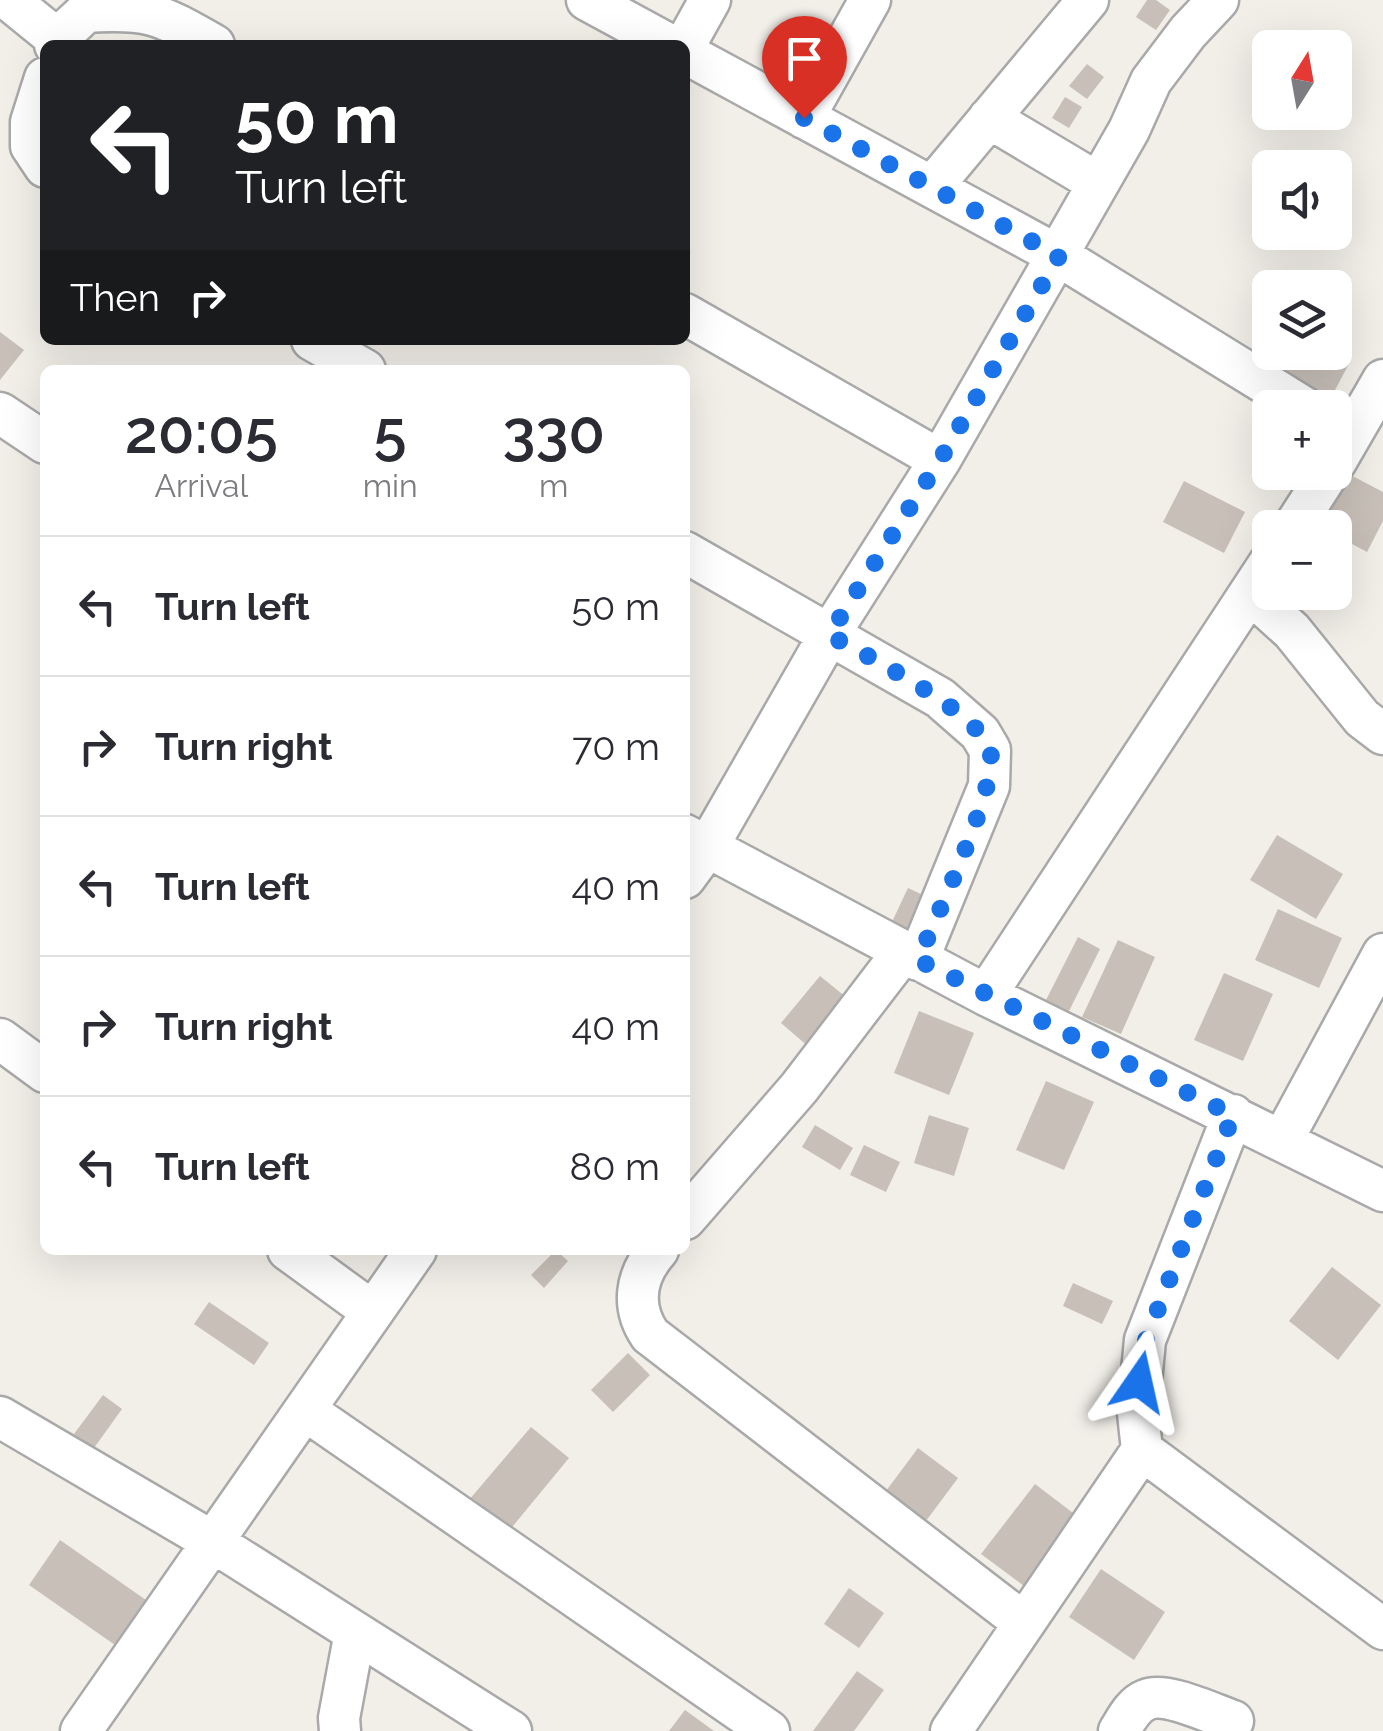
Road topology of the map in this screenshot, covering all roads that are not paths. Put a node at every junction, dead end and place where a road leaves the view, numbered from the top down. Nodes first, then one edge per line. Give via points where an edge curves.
1 (9, 0) edge
2 (587, 0) edge
3 (710, 0) edge
4 (870, 0) edge
5 (1088, 0) edge
6 (1218, 0) edge
7 (54, 40) edge
8 (58, 40) edge
9 (205, 40) edge
10 (661, 40) edge
11 (688, 40) edge
12 (690, 56) edge
13 (40, 94) edge
14 (804, 118) junction
15 (989, 118) junction
16 (40, 160) edge
17 (1098, 183) junction
18 (932, 187) junction
19 (1059, 256) junction
20 (690, 317) edge
21 (321, 345) edge
22 (356, 365) edge
23 (1383, 380) edge
24 (1276, 390) edge
25 (0, 413) edge
26 (40, 440) edge
27 (1352, 442) edge
28 (940, 460) junction
29 (690, 555) edge
30 (1252, 589) edge
31 (1280, 610) edge
32 (829, 635) junction
33 (1383, 734) edge
34 (692, 853) edge
35 (1383, 954) edge
36 (911, 956) junction
37 (986, 995) junction
38 (0, 1039) edge
39 (40, 1068) edge
40 (1233, 1115) junction
41 (1282, 1139) junction
42 (1383, 1191) edge
43 (690, 1213) edge
44 (295, 1255) edge
45 (413, 1255) edge
46 (654, 1255) edge
47 (373, 1312) junction
48 (304, 1410) junction
49 (0, 1418) edge
50 (1142, 1450) junction
51 (213, 1542) junction
52 (1024, 1623) junction
53 (1383, 1629) edge
54 (355, 1632) junction
55 (1234, 1720) dead end
56 (81, 1731) edge
57 (340, 1731) edge
58 (511, 1731) edge
59 (769, 1731) edge
60 (951, 1731) edge
61 (1119, 1731) edge

1 - 7 street
2 - 10 street
3 - 11 street
4 - 14 street
5 - 15 street
6 - 17 street via 1151,80
8 - 9 street via 86,12 128,10 161,15
12 - 14 street
13 - 16 street via 31,146
14 - 18 street
15 - 17 street
15 - 18 street
17 - 19 street
18 - 19 street
19 - 24 street
19 - 28 street
20 - 28 street
21 - 22 street
23 - 27 street
25 - 26 street
28 - 32 street
29 - 32 street
30 - 37 street
31 - 33 street via 1362,718
32 - 34 street
32 - 36 street via 940,698 980,732 990,750 988,786
34 - 36 street
35 - 41 street
36 - 37 street
36 - 43 street
37 - 40 street
38 - 39 street
40 - 41 street
40 - 50 street via 1146,1340 1138,1413
41 - 42 street
44 - 47 street
45 - 47 street
46 - 52 street via 637,1291 638,1318 650,1335
47 - 48 street
48 - 51 street
48 - 59 street
49 - 51 street
50 - 52 street
50 - 53 street
51 - 54 street
51 - 56 street
52 - 60 street
54 - 57 street
54 - 58 street
55 - 61 street via 1147,1698

